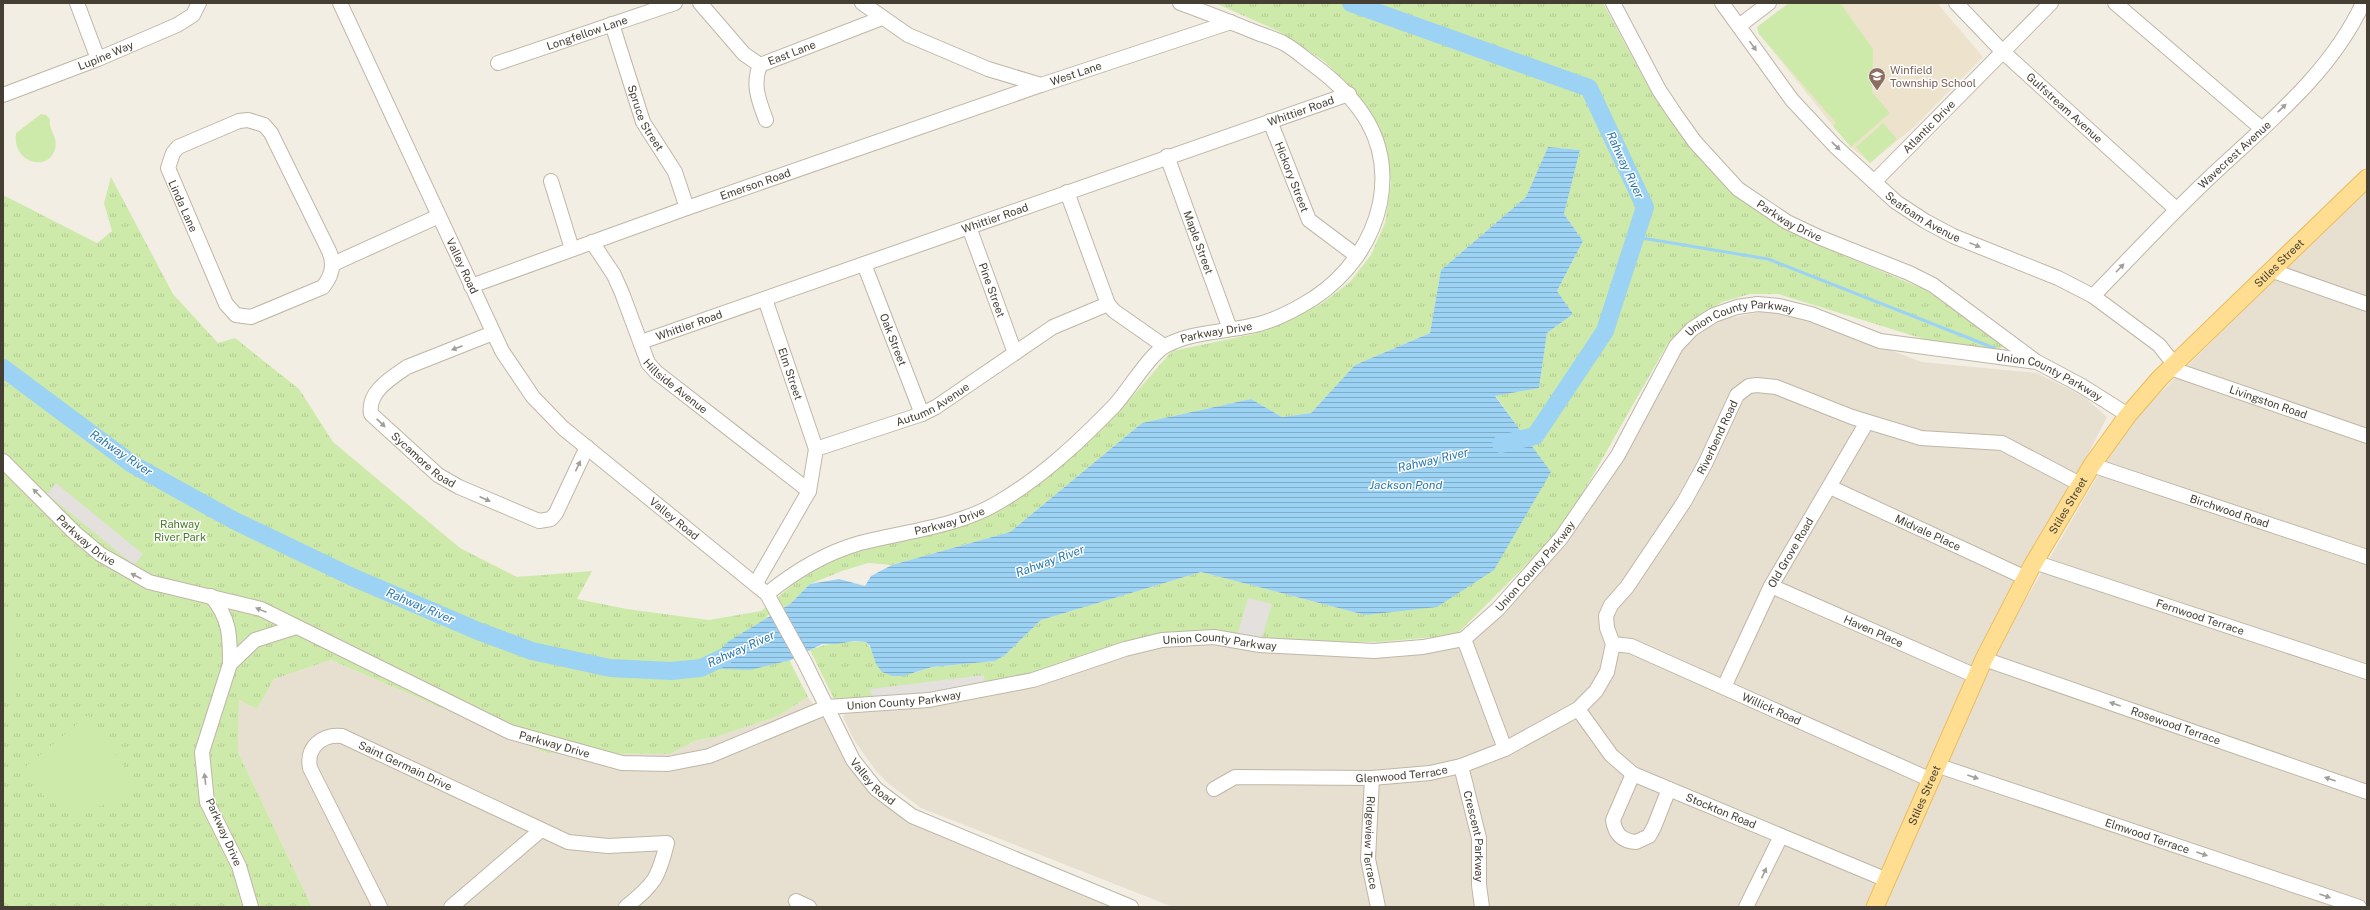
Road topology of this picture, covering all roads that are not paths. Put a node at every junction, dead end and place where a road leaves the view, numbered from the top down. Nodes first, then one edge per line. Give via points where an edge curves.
1 (77, 3) edge
2 (199, 3) edge
3 (340, 3) edge
4 (675, 3) edge
5 (700, 3) edge
6 (862, 3) edge
7 (1180, 3) edge
8 (1613, 3) edge
9 (1722, 3) edge
10 (1770, 3) edge
11 (1956, 3) edge
12 (2051, 3) edge
13 (2115, 3) edge
14 (2364, 3) edge
15 (882, 18) junction
16 (1231, 22) junction
17 (612, 24) junction
18 (1739, 26) junction
19 (2002, 51) junction
20 (98, 59) junction
21 (498, 63) dead end
22 (760, 65) junction
23 (1041, 85) junction
24 (1349, 94) junction
25 (3, 95) edge
26 (766, 120) dead end
27 (1270, 121) junction
28 (2261, 128) junction
29 (1167, 156) junction
30 (2367, 178) edge
31 (551, 181) dead end
32 (1874, 182) junction
33 (1067, 192) junction
34 (687, 208) junction
35 (2176, 209) junction
36 (439, 216) junction
37 (968, 227) junction
38 (592, 242) junction
39 (572, 249) junction
40 (1357, 256) junction
41 (333, 264) junction
42 (864, 264) junction
43 (2273, 271) junction
44 (471, 286) junction
45 (2093, 296) junction
46 (765, 299) junction
47 (1108, 304) junction
48 (2367, 304) edge
49 (1230, 329) junction
50 (493, 333) junction
51 (640, 342) junction
52 (1164, 346) junction
53 (1014, 353) junction
54 (2036, 362) junction
55 (2172, 366) junction
56 (922, 414) junction
57 (2128, 415) junction
58 (1867, 422) junction
59 (2367, 436) edge
60 (587, 447) junction
61 (816, 449) junction
62 (3, 462) edge
63 (2092, 465) junction
64 (2080, 484) junction
65 (1830, 487) junction
66 (810, 491) junction
67 (2367, 557) edge
68 (2034, 562) junction
69 (2026, 578) junction
70 (756, 583) junction
71 (1771, 586) junction
72 (211, 596) junction
73 (770, 599) junction
74 (296, 627) junction
75 (1464, 639) junction
76 (1613, 644) junction
77 (1984, 659) junction
78 (230, 664) junction
79 (2367, 672) edge
80 (1976, 676) junction
81 (1724, 688) junction
82 (827, 707) junction
83 (1578, 709) junction
84 (1505, 749) junction
85 (1460, 766) junction
86 (1933, 772) junction
87 (1633, 774) junction
88 (1372, 778) junction
89 (1214, 789) dead end
90 (1669, 789) junction
91 (2367, 792) edge
92 (541, 830) junction
93 (1781, 836) junction
94 (1887, 880) junction
95 (796, 901) dead end
96 (1110, 903) edge
97 (251, 907) edge
98 (380, 907) edge
99 (451, 907) edge
100 (626, 907) edge
101 (809, 907) edge
102 (1131, 907) edge
103 (1378, 907) edge
104 (1482, 907) edge
105 (1746, 907) edge
106 (1875, 907) edge
107 (2359, 907) edge

1 - 20 street
2 - 20 street, Lupine Way via 187,20
3 - 36 street, Valley Road
4 - 17 street, Longfellow Lane
5 - 22 street, East Lane via 744,54
6 - 15 street, West Lane
7 - 16 street, Parkway Drive
8 - 54 street, Parkway Drive via 1659,90 1675,114 1738,189 1787,222 1934,286
9 - 18 street, Seafoam Avenue
10 - 18 street
11 - 19 street, Gulfstream Avenue
12 - 19 street, Atlantic Drive
13 - 28 street
28 -> 14 street, Wavecrest Avenue via 2323,66 2343,40
15 - 22 street, East Lane
15 - 23 street, West Lane via 908,35 957,57
16 - 23 street, West Lane
16 - 24 street, Parkway Drive via 1285,44 1334,79
17 - 21 street, Longfellow Lane
17 - 34 street, Spruce Street via 643,122 675,172
18 -> 32 street, Seafoam Avenue via 1792,100 1835,146
19 - 32 street, Atlantic Drive
19 - 35 street, Gulfstream Avenue
20 - 25 street, Lupine Way
22 - 26 street via 755,77 759,102
23 - 34 street, Emerson Road
24 - 27 street, Whittier Road
24 - 40 street, Parkway Drive via 1363,113 1374,135 1383,175 1377,215
27 - 29 street, Whittier Road
27 - 40 street, Hickory Street via 1309,220
28 - 35 street, Wavecrest Avenue
29 - 33 street, Whittier Road
29 - 49 street, Maple Street
30 - 43 main road, Stiles Street
31 - 39 street
32 -> 45 street, Seafoam Avenue via 1896,202 1953,236 2058,278
33 - 37 street, Whittier Road
33 - 47 street
34 - 38 street, Emerson Road
45 -> 35 street, Wavecrest Avenue
36 - 41 street
36 - 44 street, Valley Road
37 - 42 street, Whittier Road
37 - 53 street, Pine Street
38 - 39 street, Emerson Road
38 - 51 street, Hillside Avenue via 614,275
39 - 44 street, Emerson Road
40 - 49 street, Parkway Drive via 1325,290 1298,307 1266,322
41 - 41 street, Linda Lane via 329,250 271,133 264,125 248,120 239,121 183,145 173,153 168,168 170,176 226,304 236,315 251,317 315,292 329,280
42 - 46 street, Whittier Road
42 - 56 street, Oak Street
43 - 48 street
43 - 55 main road, Stiles Street
44 - 50 street, Valley Road
45 - 55 street, Seafoam Avenue via 2159,345
46 - 51 street, Whittier Road
46 - 61 street, Elm Street
47 - 52 street
47 - 53 street, Autumn Avenue via 1064,321
49 - 52 street, Parkway Drive
50 - 60 street, Valley Road via 516,375 533,397 558,423
50 -> 60 street, Sycamore Road via 407,367 394,375 373,396 371,414 438,476 539,521 550,519 556,513
51 - 66 street, Hillside Avenue via 648,363 656,372
52 - 73 street, Parkway Drive via 1115,405 1071,448 998,504 951,522 835,552 801,568
53 - 56 street, Autumn Avenue
54 - 57 street, Union County Parkway via 2082,386
54 - 75 street, Union County Parkway via 1880,341 1811,314 1779,306 1758,304 1737,307 1714,315 1692,329 1676,346 1618,455 1561,538 1498,609
55 - 57 main road, Stiles Street
55 - 59 street, Livingston Road
56 - 61 street, Autumn Avenue
57 - 63 main road, Stiles Street
58 - 64 street, Riverbend Road via 1921,438 2002,443
58 - 65 street, Old Grove Road
58 - 76 street, Riverbend Road via 1776,387 1757,384 1742,390 1737,395 1684,502 1627,586 1611,605 1606,616
60 - 70 street, Valley Road
61 - 66 street
72 -> 62 street, Parkway Drive via 149,582 123,569 74,532
63 - 64 main road, Stiles Street
63 - 67 street, Birchwood Road
64 - 68 main road, Stiles Street
65 - 69 street, Midvale Place
65 - 71 street, Old Grove Road
66 - 70 street
68 - 69 main road, Stiles Street
68 - 79 street, Fernwood Terrace
69 - 77 main road, Stiles Street
70 - 73 street, Valley Road
71 - 80 street, Haven Place
71 - 81 street, Old Grove Road
74 -> 72 street, Parkway Drive via 261,609
72 - 78 street, Parkway Drive via 226,617
73 - 82 street, Valley Road
74 - 78 street, Parkway Drive via 254,640
74 - 82 street, Parkway Drive via 510,732 622,763 668,764 709,756
75 - 82 street, Union County Parkway via 1423,647 1374,651 1260,645 1214,638 1162,640 1125,649 1034,680 929,700
75 - 84 street
76 - 81 street, Willick Road via 1631,646
76 - 83 street via 1607,672 1596,691
77 - 80 main road, Stiles Street
91 -> 77 street, Rosewood Terrace
97 -> 78 street, Parkway Drive via 239,866 208,802 202,752
80 - 86 main road, Stiles Street
81 - 86 street, Willick Road
82 - 96 street, Valley Road via 853,760 864,776 876,789 912,816
83 - 84 street, Glenwood Terrace
83 - 87 street, Stockton Road via 1611,755
84 - 85 street, Glenwood Terrace
85 - 88 street, Glenwood Terrace via 1430,773
85 - 104 street, Crescent Parkway via 1479,838 1479,885
86 - 94 main road, Stiles Street
86 -> 107 street, Elmwood Terrace
87 - 90 street, Stockton Road
87 - 90 street via 1613,820 1617,834 1624,839 1636,842 1649,836
88 - 89 street, Glenwood Terrace via 1235,777
88 - 103 street, Ridgeview Terrace via 1368,859
90 - 93 street, Stockton Road
92 - 98 street, Saint Germain Drive via 342,736 326,737 313,747 310,768
92 - 99 street
92 - 100 street, Saint Germain Drive via 568,842 587,845 667,843 655,880
93 - 94 street, Stockton Road
105 -> 93 street
94 - 106 main road, Stiles Street
95 - 101 street
96 - 102 street, Valley Road

